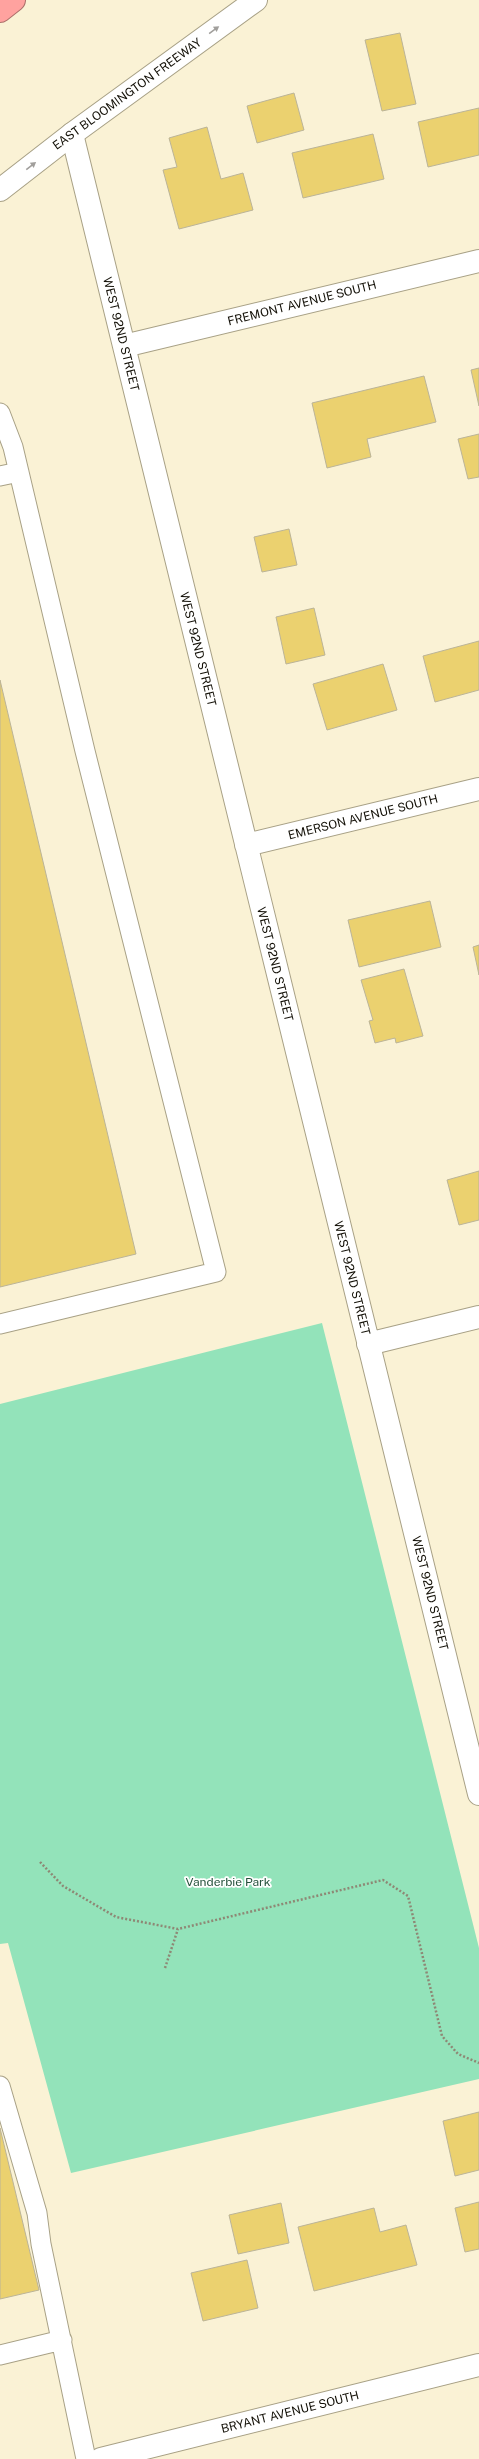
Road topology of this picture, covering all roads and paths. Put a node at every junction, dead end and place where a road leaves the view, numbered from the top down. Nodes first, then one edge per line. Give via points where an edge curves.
1 (14, 0) edge
2 (256, 0) edge
3 (0, 11) edge
4 (72, 134) junction
5 (0, 190) edge
6 (479, 261) edge
7 (124, 346) junction
8 (0, 413) edge
9 (19, 472) junction
10 (0, 476) edge
11 (479, 788) edge
12 (246, 845) junction
13 (479, 1317) edge
14 (0, 1324) edge
15 (368, 1344) junction
16 (479, 1794) edge
17 (40, 1862) dead end
18 (178, 1929) junction
19 (165, 1968) dead end
20 (479, 2063) edge
21 (0, 2086) edge
22 (62, 2340) junction
23 (0, 2355) edge
24 (479, 2365) edge
25 (86, 2459) edge
26 (101, 2459) edge

1 - 3 highway
4 -> 2 street, EAST BLOOMINGTON FREEWAY
5 -> 4 street, EAST BLOOMINGTON FREEWAY
4 - 7 street, WEST 92ND STREET
6 - 7 street, FREMONT AVENUE SOUTH
7 - 12 street, WEST 92ND STREET
8 - 9 lane
9 - 10 lane
9 - 14 lane via 83,743 216,1272
11 - 12 street, EMERSON AVENUE SOUTH
12 - 15 street, WEST 92ND STREET
13 - 15 street
15 - 16 street, WEST 92ND STREET
17 - 18 path via 63,1886 116,1917
18 - 19 path
18 - 20 path via 383,1880 408,1896 442,2036 458,2054
21 - 22 lane via 37,2213 41,2244
22 - 23 lane
22 - 25 lane
24 - 26 street, BRYANT AVENUE SOUTH

